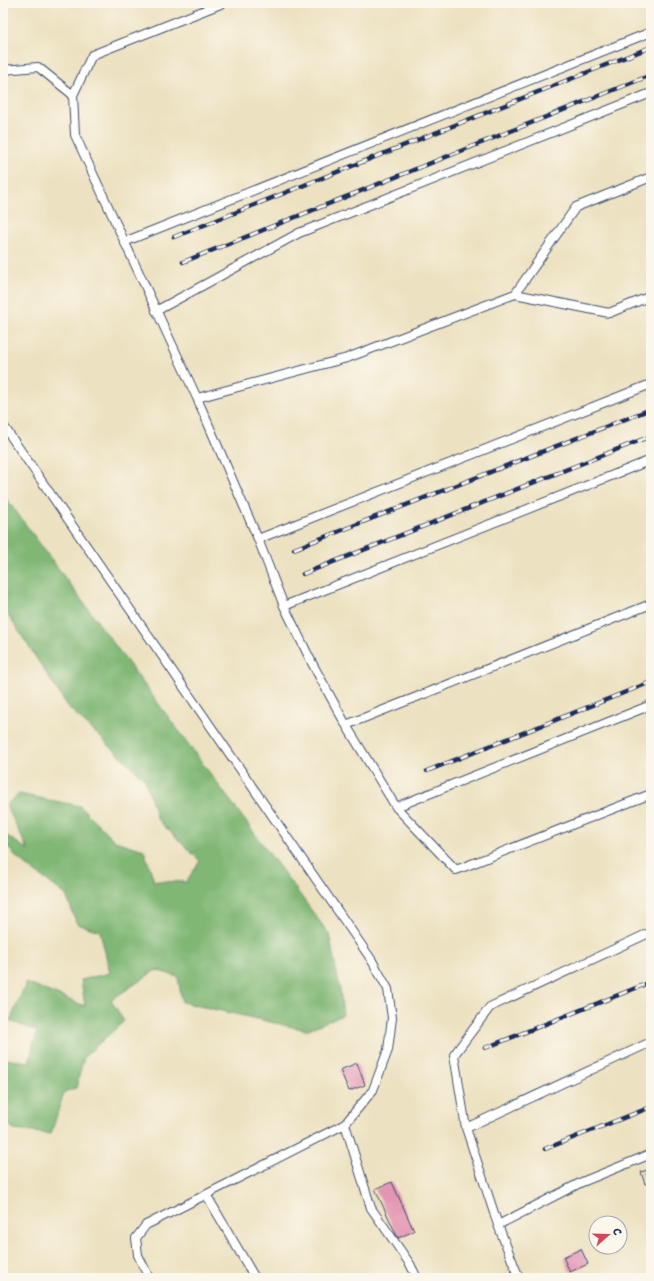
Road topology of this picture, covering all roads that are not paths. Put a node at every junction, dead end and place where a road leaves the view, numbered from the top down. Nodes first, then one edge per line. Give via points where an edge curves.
1 (223, 3) edge
2 (651, 32) edge
3 (3, 70) edge
4 (651, 93) edge
5 (73, 95) junction
6 (651, 177) edge
7 (124, 242) junction
8 (515, 294) junction
9 (651, 296) edge
10 (156, 311) junction
11 (651, 384) edge
12 (197, 398) junction
13 (3, 425) edge
14 (651, 460) edge
15 (258, 539) junction
16 (651, 604) edge
17 (284, 606) junction
18 (651, 705) edge
19 (346, 725) junction
20 (651, 794) edge
21 (396, 807) junction
22 (651, 932) edge
23 (651, 1042) edge
24 (344, 1124) junction
25 (466, 1128) junction
26 (651, 1154) edge
27 (207, 1196) junction
28 (498, 1225) junction
29 (148, 1278) edge
30 (255, 1278) edge
31 (417, 1278) edge
32 (519, 1278) edge

1 - 5 lane via 92,55
2 - 7 lane
3 - 5 lane via 38,67
4 - 10 lane via 299,233
5 - 7 lane via 75,134
6 - 8 lane via 576,207
7 - 10 lane
8 - 9 lane via 609,313
8 - 12 lane via 348,358
10 - 12 lane
11 - 15 lane
12 - 15 lane
13 - 24 lane via 371,959 388,989 392,1018 388,1050 373,1090
14 - 17 lane
15 - 17 lane
16 - 19 lane
17 - 19 lane
18 - 21 lane
19 - 21 lane
20 - 21 lane via 456,870
22 - 25 lane via 490,1007 454,1054
23 - 25 lane
24 - 27 lane
24 - 31 lane via 371,1208
25 - 28 lane
26 - 28 lane via 582,1182
27 - 29 lane via 146,1225 136,1238 138,1255
27 - 30 lane
28 - 32 lane

